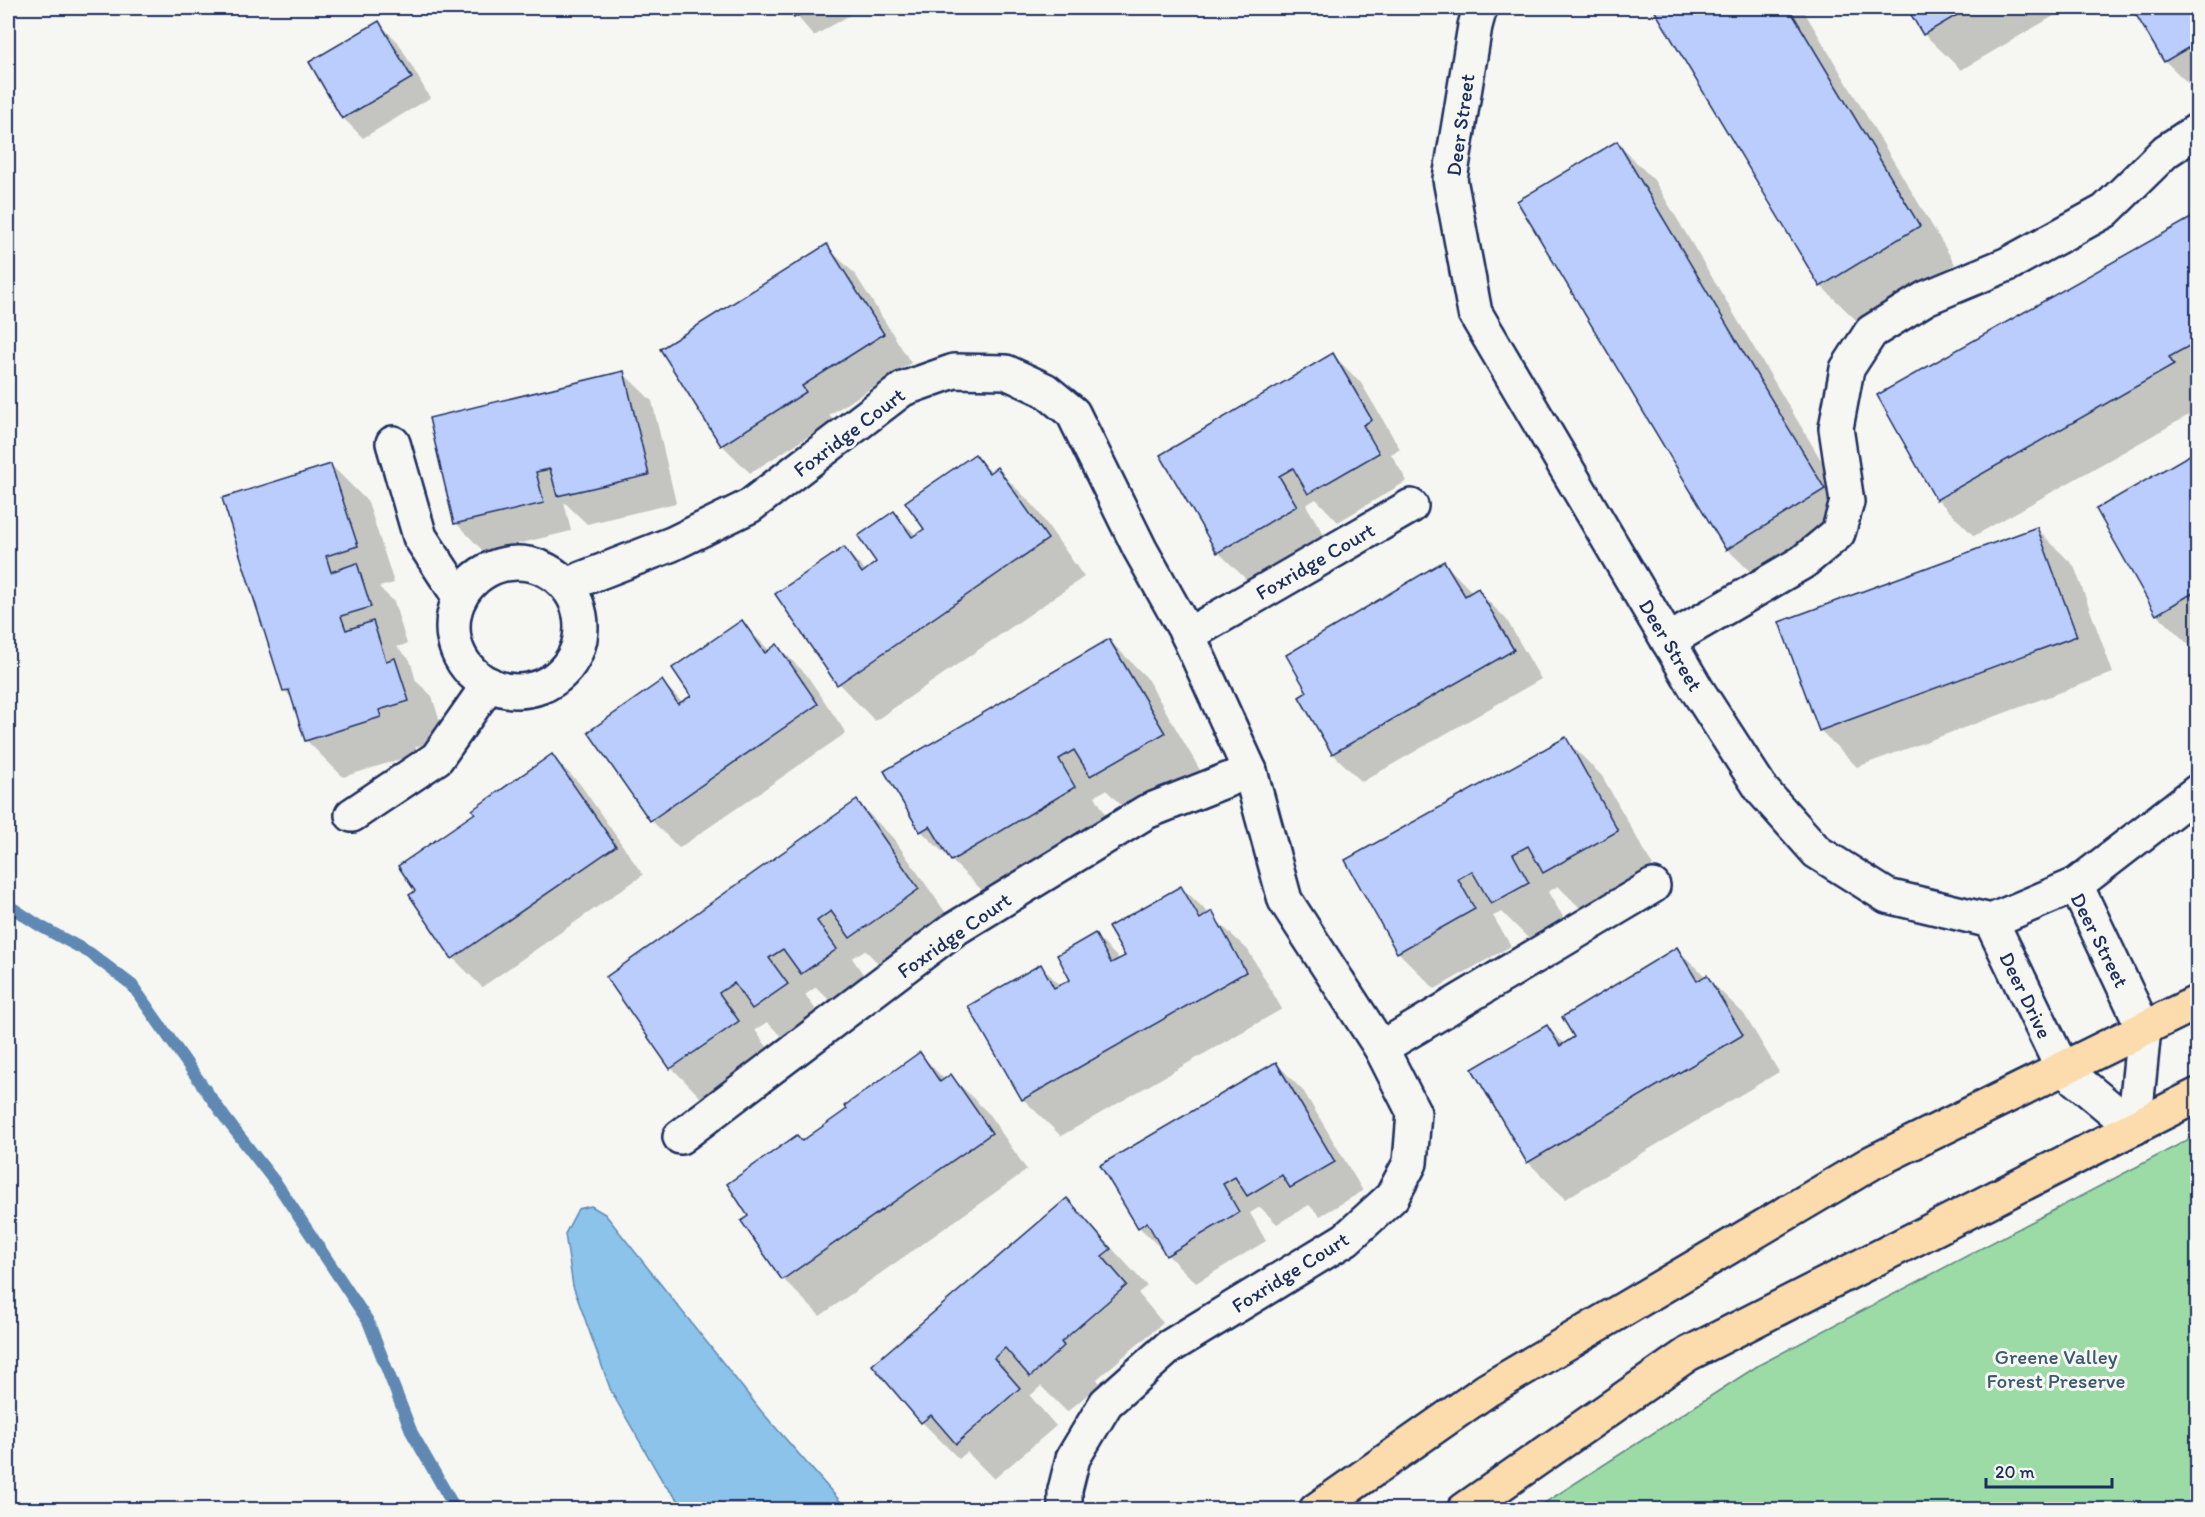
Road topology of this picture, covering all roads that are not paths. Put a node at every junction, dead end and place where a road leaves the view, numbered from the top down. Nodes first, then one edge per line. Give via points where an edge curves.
1 (1480, 8) edge
2 (2198, 130) edge
3 (393, 443) dead end
4 (1411, 506) dead end
5 (566, 585) junction
6 (460, 598) junction
7 (1188, 635) junction
8 (1668, 641) junction
9 (489, 684) junction
10 (1250, 771) junction
11 (2198, 791) edge
12 (352, 815) dead end
13 (2076, 885) junction
14 (1653, 886) dead end
15 (1990, 921) junction
16 (2198, 1002) edge
17 (2144, 1029) junction
18 (1382, 1048) junction
19 (2062, 1068) junction
20 (2198, 1095) edge
21 (2134, 1128) junction
22 (680, 1137) dead end
23 (1073, 1503) edge
24 (1316, 1509) edge
25 (1464, 1509) edge

1 - 8 street, Deer Street via 1450,179 1476,313
2 - 8 street via 2166,151 2105,211 2008,264 1926,298 1871,332 1847,369 1836,428 1846,502 1838,532 1803,562
3 - 6 street via 420,537
4 - 7 street, Foxridge Court
5 - 6 street via 550,571 510,562 489,569 472,581
5 - 7 street, Foxridge Court via 672,544 750,506 903,389 954,371 1006,372 1045,390 1073,413 1140,549
5 - 9 street via 577,604 582,625 579,647 568,666 552,681 532,689 510,690
6 - 9 street via 454,617 454,637 460,656 473,673
7 - 10 street, Foxridge Court
8 - 15 street, Deer Street via 1762,790 1817,852 1887,896
9 - 12 street via 437,758
10 - 18 street, Foxridge Court via 1286,900
10 - 22 street, Foxridge Court via 1146,812 953,930
11 - 13 street
13 - 15 street, Deer Street
13 - 17 street, Deer Street
14 - 18 street
15 - 19 street, Deer Drive
16 - 17 main road
17 - 19 main road
17 - 21 street
18 - 23 street, Foxridge Court via 1414,1113 1410,1163 1392,1197 1346,1239 1169,1347 1106,1403 1073,1458
19 - 21 street
19 - 24 main road via 1873,1162 1641,1297 1487,1390
20 - 21 main road
21 - 25 main road via 1688,1354

